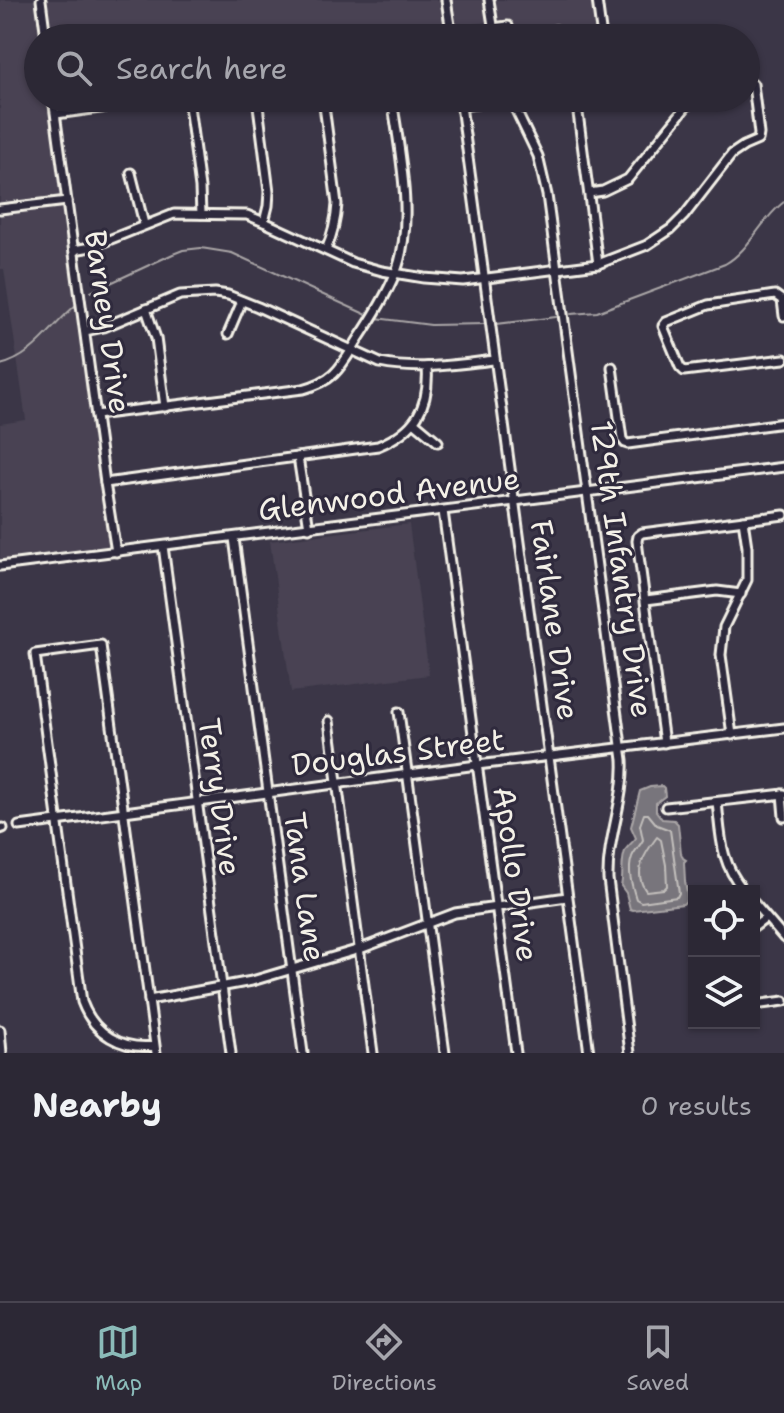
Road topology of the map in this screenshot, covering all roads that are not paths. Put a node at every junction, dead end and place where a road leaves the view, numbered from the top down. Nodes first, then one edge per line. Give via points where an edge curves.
1 (41, 0) edge
2 (446, 0) edge
3 (489, 0) edge
4 (599, 0) edge
5 (44, 24) edge
6 (450, 24) edge
7 (492, 24) edge
8 (600, 24) edge
9 (71, 112) edge
10 (190, 112) edge
11 (259, 112) edge
12 (325, 112) edge
13 (394, 112) edge
14 (461, 112) edge
15 (516, 112) edge
16 (578, 112) edge
17 (682, 112) edge
18 (756, 112) edge
19 (56, 114) joint
20 (131, 173) dead end
21 (589, 193) junction
22 (67, 201) junction
23 (0, 209) edge
24 (201, 214) junction
25 (264, 222) junction
26 (144, 224) junction
27 (74, 250) junction
28 (326, 250) junction
29 (598, 264) junction
30 (557, 269) junction
31 (395, 273) junction
32 (484, 278) junction
33 (242, 301) junction
34 (146, 309) junction
35 (784, 316) edge
36 (85, 331) junction
37 (228, 334) dead end
38 (351, 351) junction
39 (784, 359) edge
40 (495, 360) junction
41 (427, 367) junction
42 (612, 367) dead end
43 (165, 407) junction
44 (96, 415) junction
45 (414, 422) junction
46 (784, 423) edge
47 (438, 442) dead end
48 (298, 457) junction
49 (784, 467) edge
50 (105, 483) junction
51 (587, 492) junction
52 (515, 502) junction
53 (443, 511) junction
54 (784, 515) edge
55 (743, 520) junction
56 (309, 528) junction
57 (234, 538) junction
58 (163, 546) junction
59 (116, 552) junction
60 (0, 566) edge
61 (741, 594) junction
62 (646, 600) junction
63 (399, 712) dead end
64 (329, 721) dead end
65 (784, 728) edge
66 (732, 735) junction
67 (664, 743) junction
68 (621, 748) junction
69 (549, 758) junction
70 (477, 765) junction
71 (407, 774) junction
72 (337, 783) junction
73 (267, 792) junction
74 (783, 794) edge
75 (196, 802) junction
76 (717, 802) junction
77 (666, 807) dead end
78 (123, 812) junction
79 (784, 817) edge
80 (57, 821) junction
81 (19, 826) dead end
82 (739, 885) edge
83 (567, 897) junction
84 (496, 907) junction
85 (760, 910) edge
86 (766, 918) junction
87 (760, 922) edge
88 (427, 924) junction
89 (784, 938) edge
90 (360, 949) junction
91 (292, 969) junction
92 (222, 988) junction
93 (149, 1000) junction
94 (784, 1001) edge
95 (760, 1004) edge
96 (0, 1030) edge
97 (156, 1050) edge
98 (2, 1053) edge
99 (231, 1053) edge
100 (303, 1053) edge
101 (373, 1053) edge
102 (445, 1053) edge
103 (516, 1053) edge
104 (589, 1053) edge
105 (630, 1053) edge

1 - 5 street
2 - 6 street
3 - 7 street
4 - 8 street
9 - 19 street
10 - 24 street
11 - 25 street via 269,192
12 - 28 street via 337,204
13 - 31 street via 406,211
14 - 32 street, Fairlane Drive
15 - 30 street, 129th Infantry Drive via 538,156
16 - 21 street
17 - 21 street via 628,179
18 - 29 street via 758,140 732,154 671,229 647,245
19 - 22 street, Barney Drive
20 - 26 street
21 - 29 street
22 - 23 street
22 - 27 street, Barney Drive
24 - 25 street via 247,215
24 - 26 street via 174,214
25 - 28 street
26 - 27 street
27 - 36 street, Barney Drive
28 - 31 street
29 - 30 street
30 - 32 street
30 - 51 street, 129th Infantry Drive
31 - 32 street via 443,280
31 - 38 street
32 - 40 street, Fairlane Drive
33 - 34 street via 197,293
33 - 37 street
33 - 38 street
34 - 36 street
34 - 43 street via 156,338
35 - 39 street via 779,296 762,297 708,305 663,326 684,371
36 - 44 street, Barney Drive
38 - 41 street via 380,363
38 - 43 street via 336,372 317,385
40 - 41 street
40 - 52 street, Fairlane Drive
41 - 45 street via 426,396
42 - 46 street via 622,439 628,444
43 - 44 street
44 - 50 street, Barney Drive
45 - 47 street
45 - 48 street via 378,446
48 - 50 street
48 - 56 street
49 - 51 street, Glenwood Avenue
50 - 59 street, Barney Drive
51 - 52 street, Glenwood Avenue
51 - 68 street, 129th Infantry Drive
52 - 53 street, Glenwood Avenue
52 - 69 street, Fairlane Drive
53 - 56 street, Glenwood Avenue
53 - 70 street, Apollo Drive
54 - 55 street
55 - 61 street via 748,566
55 - 62 street via 638,536
56 - 57 street, Glenwood Avenue
57 - 58 street, Glenwood Avenue
57 - 73 street, Tana Lane
58 - 59 street, Glenwood Avenue
58 - 75 street, Terry Drive
59 - 60 street, Glenwood Avenue
61 - 62 street via 717,591
61 - 66 street via 722,639
62 - 67 street
63 - 71 street
64 - 72 street
65 - 66 street, Douglas Street
66 - 67 street, Douglas Street
67 - 68 street, Douglas Street
68 - 69 street, Douglas Street
68 - 105 street, 129th Infantry Drive via 624,771 607,858
69 - 70 street, Douglas Street
69 - 83 street, Fairlane Drive
70 - 71 street, Douglas Street
70 - 84 street, Apollo Drive
71 - 72 street, Douglas Street
71 - 88 street
72 - 73 street, Douglas Street
72 - 90 street
73 - 75 street, Douglas Street
73 - 91 street, Tana Lane
74 - 76 street
74 - 79 street
75 - 78 street, Douglas Street
75 - 92 street, Terry Drive
76 - 77 street
76 - 82 street via 725,862
78 - 80 street, Douglas Street
78 - 80 street via 101,645 35,654
78 - 93 street
80 - 81 street, Douglas Street
80 - 97 street via 88,1017 108,1038
83 - 84 street
83 - 104 street, Fairlane Drive
84 - 88 street
84 - 103 street, Apollo Drive
85 - 86 street
86 - 87 street
86 - 89 street
88 - 90 street
88 - 102 street
90 - 91 street
90 - 101 street
91 - 92 street
91 - 100 street, Tana Lane
92 - 93 street
92 - 99 street, Terry Drive
93 - 97 street
94 - 95 street
96 - 98 street

